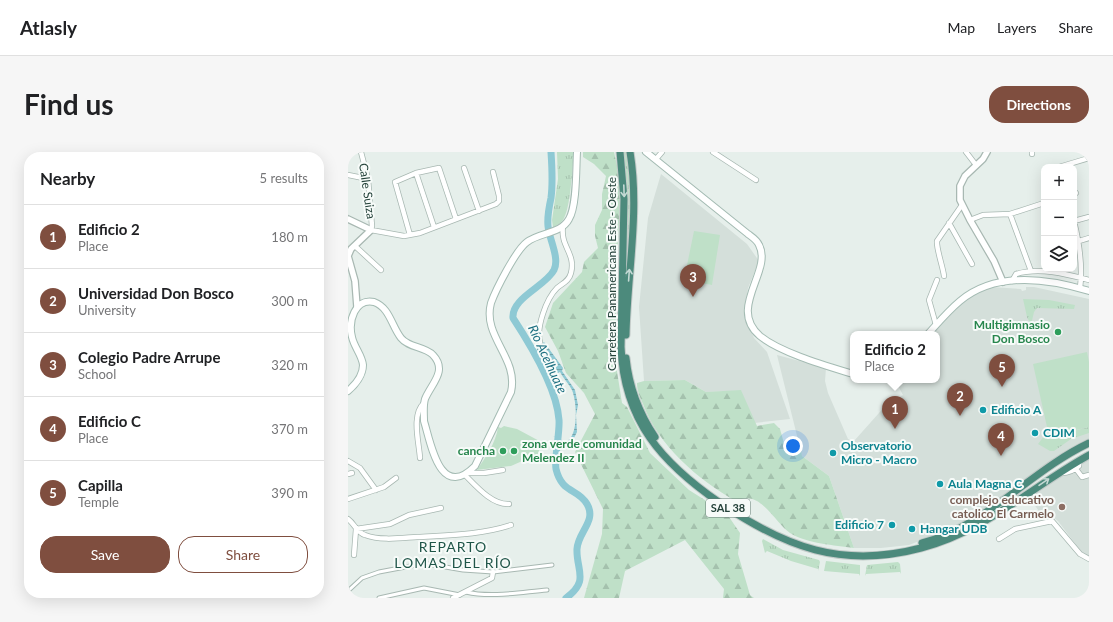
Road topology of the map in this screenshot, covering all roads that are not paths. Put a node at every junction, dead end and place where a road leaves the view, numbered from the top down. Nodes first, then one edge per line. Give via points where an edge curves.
1 (361, 152) edge
2 (577, 152) edge
3 (620, 152) edge
4 (630, 152) edge
5 (646, 152) edge
6 (662, 152) edge
7 (713, 152) edge
8 (966, 152) edge
9 (987, 152) edge
10 (656, 155) edge
11 (1089, 158) edge
12 (1070, 164) edge
13 (976, 165) junction
14 (464, 168) dead end
15 (493, 172) dead end
16 (416, 173) junction
17 (348, 175) edge
18 (368, 179) junction
19 (756, 180) dead end
20 (1041, 204) edge
21 (962, 205) junction
22 (479, 211) junction
23 (1010, 214) junction
24 (1089, 214) edge
25 (1089, 217) edge
26 (348, 219) edge
27 (456, 219) junction
28 (970, 220) junction
29 (949, 223) junction
30 (563, 226) junction
31 (434, 227) junction
32 (371, 230) junction
33 (410, 235) junction
34 (1089, 238) edge
35 (1078, 241) junction
36 (355, 246) junction
37 (972, 264) dead end
38 (381, 270) dead end
39 (1031, 271) junction
40 (1041, 271) edge
41 (1058, 272) edge
42 (944, 276) dead end
43 (1082, 278) junction
44 (937, 280) dead end
45 (1089, 280) edge
46 (1012, 281) junction
47 (1003, 282) junction
48 (1080, 288) junction
49 (1089, 291) edge
50 (357, 307) junction
51 (936, 326) junction
52 (931, 331) edge
53 (540, 342) dead end
54 (850, 373) edge
55 (348, 391) edge
56 (424, 403) junction
57 (1089, 443) edge
58 (1089, 455) edge
59 (420, 458) dead end
60 (1079, 460) junction
61 (348, 461) edge
62 (1076, 469) junction
63 (503, 470) dead end
64 (1058, 473) junction
65 (467, 474) junction
66 (1089, 476) edge
67 (396, 478) dead end
68 (376, 490) junction
69 (348, 499) edge
70 (509, 504) dead end
71 (441, 508) dead end
72 (348, 519) edge
73 (511, 525) dead end
74 (356, 529) junction
75 (999, 539) dead end
76 (354, 555) dead end
77 (1089, 559) edge
78 (552, 565) dead end
79 (493, 572) junction
80 (548, 590) dead end
81 (348, 591) edge
82 (466, 591) junction
83 (460, 595) junction
84 (379, 598) edge
85 (453, 598) edge

1 - 18 street, Calle Suiza
2 - 30 main road via 572,213 569,221
3 -> 64 highway, Carretera Panamericana Este - Oeste / SAL 38 via 624,192 621,347 624,381 636,414 656,448 678,471 708,494 767,532 796,545 836,554 868,556 914,550 961,534 985,522
57 -> 4 highway, Carretera Panamericana Este - Oeste / SAL 38 via 1058,461 989,512 963,527 924,543 860,552 819,546 774,530 746,515 694,478 669,456 649,428 634,396 628,375 626,351 634,205
5 - 10 main road
6 - 10 street
7 - 19 street
8 - 13 street
9 - 13 street
10 - 54 main road via 760,246 762,259 748,310 749,319 757,333 781,348
11 - 12 street
13 - 21 street via 966,173 961,184
14 - 22 street
15 - 22 street via 499,200 496,204
16 - 27 street via 439,168
16 - 31 street
16 - 33 street via 395,182
17 - 18 street
18 - 32 street, Calle Suiza
20 - 23 street
21 - 28 street
21 - 29 street
22 - 27 street
23 - 28 street via 983,215
23 - 39 street
24 - 25 street
25 - 35 street via 1074,221
26 - 32 street
27 - 31 street
28 - 47 street
29 - 37 street
29 - 42 street via 937,241
30 - 53 street via 562,239 571,256 572,271 569,278 556,289 543,314 538,332
30 - 65 main road via 526,242 519,250 491,303 488,313 490,323 512,370 513,384 480,460
31 - 33 street
32 - 33 street
32 - 36 street
34 - 35 street
35 - 43 street
36 - 38 street
36 - 50 street via 348,256
39 - 40 street
39 - 46 street via 1016,274
41 - 43 street
43 - 45 street
43 - 48 street
44 - 51 street via 929,300
46 - 47 main road
46 - 48 main road via 1040,280
47 - 51 main road via 965,298
48 - 49 main road
50 - 55 main road via 351,335 363,367 359,379
50 - 56 main road via 370,301 381,305 403,340 427,351 435,358 438,376
51 - 52 main road
56 - 59 street via 420,407 417,419
56 - 65 main road via 424,421 441,470 450,476
58 - 60 highway, Carretera Panamericana Este - Oeste / SAL 38
60 - 62 street
60 - 64 highway, Carretera Panamericana Este - Oeste / SAL 38
61 - 68 street via 360,468
62 - 64 street via 1068,473
62 - 66 street via 1082,477
63 - 65 street
65 - 70 street via 493,500
67 - 68 street
68 - 69 street
71 - 74 street via 409,514 390,524
72 - 74 street
73 - 74 street via 476,534 402,538 372,538
74 - 76 street
75 - 77 street via 1015,529 1052,521 1080,554
78 - 79 street
79 - 81 street via 428,564 416,565 362,578
79 - 82 street via 492,578
80 - 82 street via 504,594 475,594
82 - 83 street
83 - 84 street via 424,588
83 - 85 street

